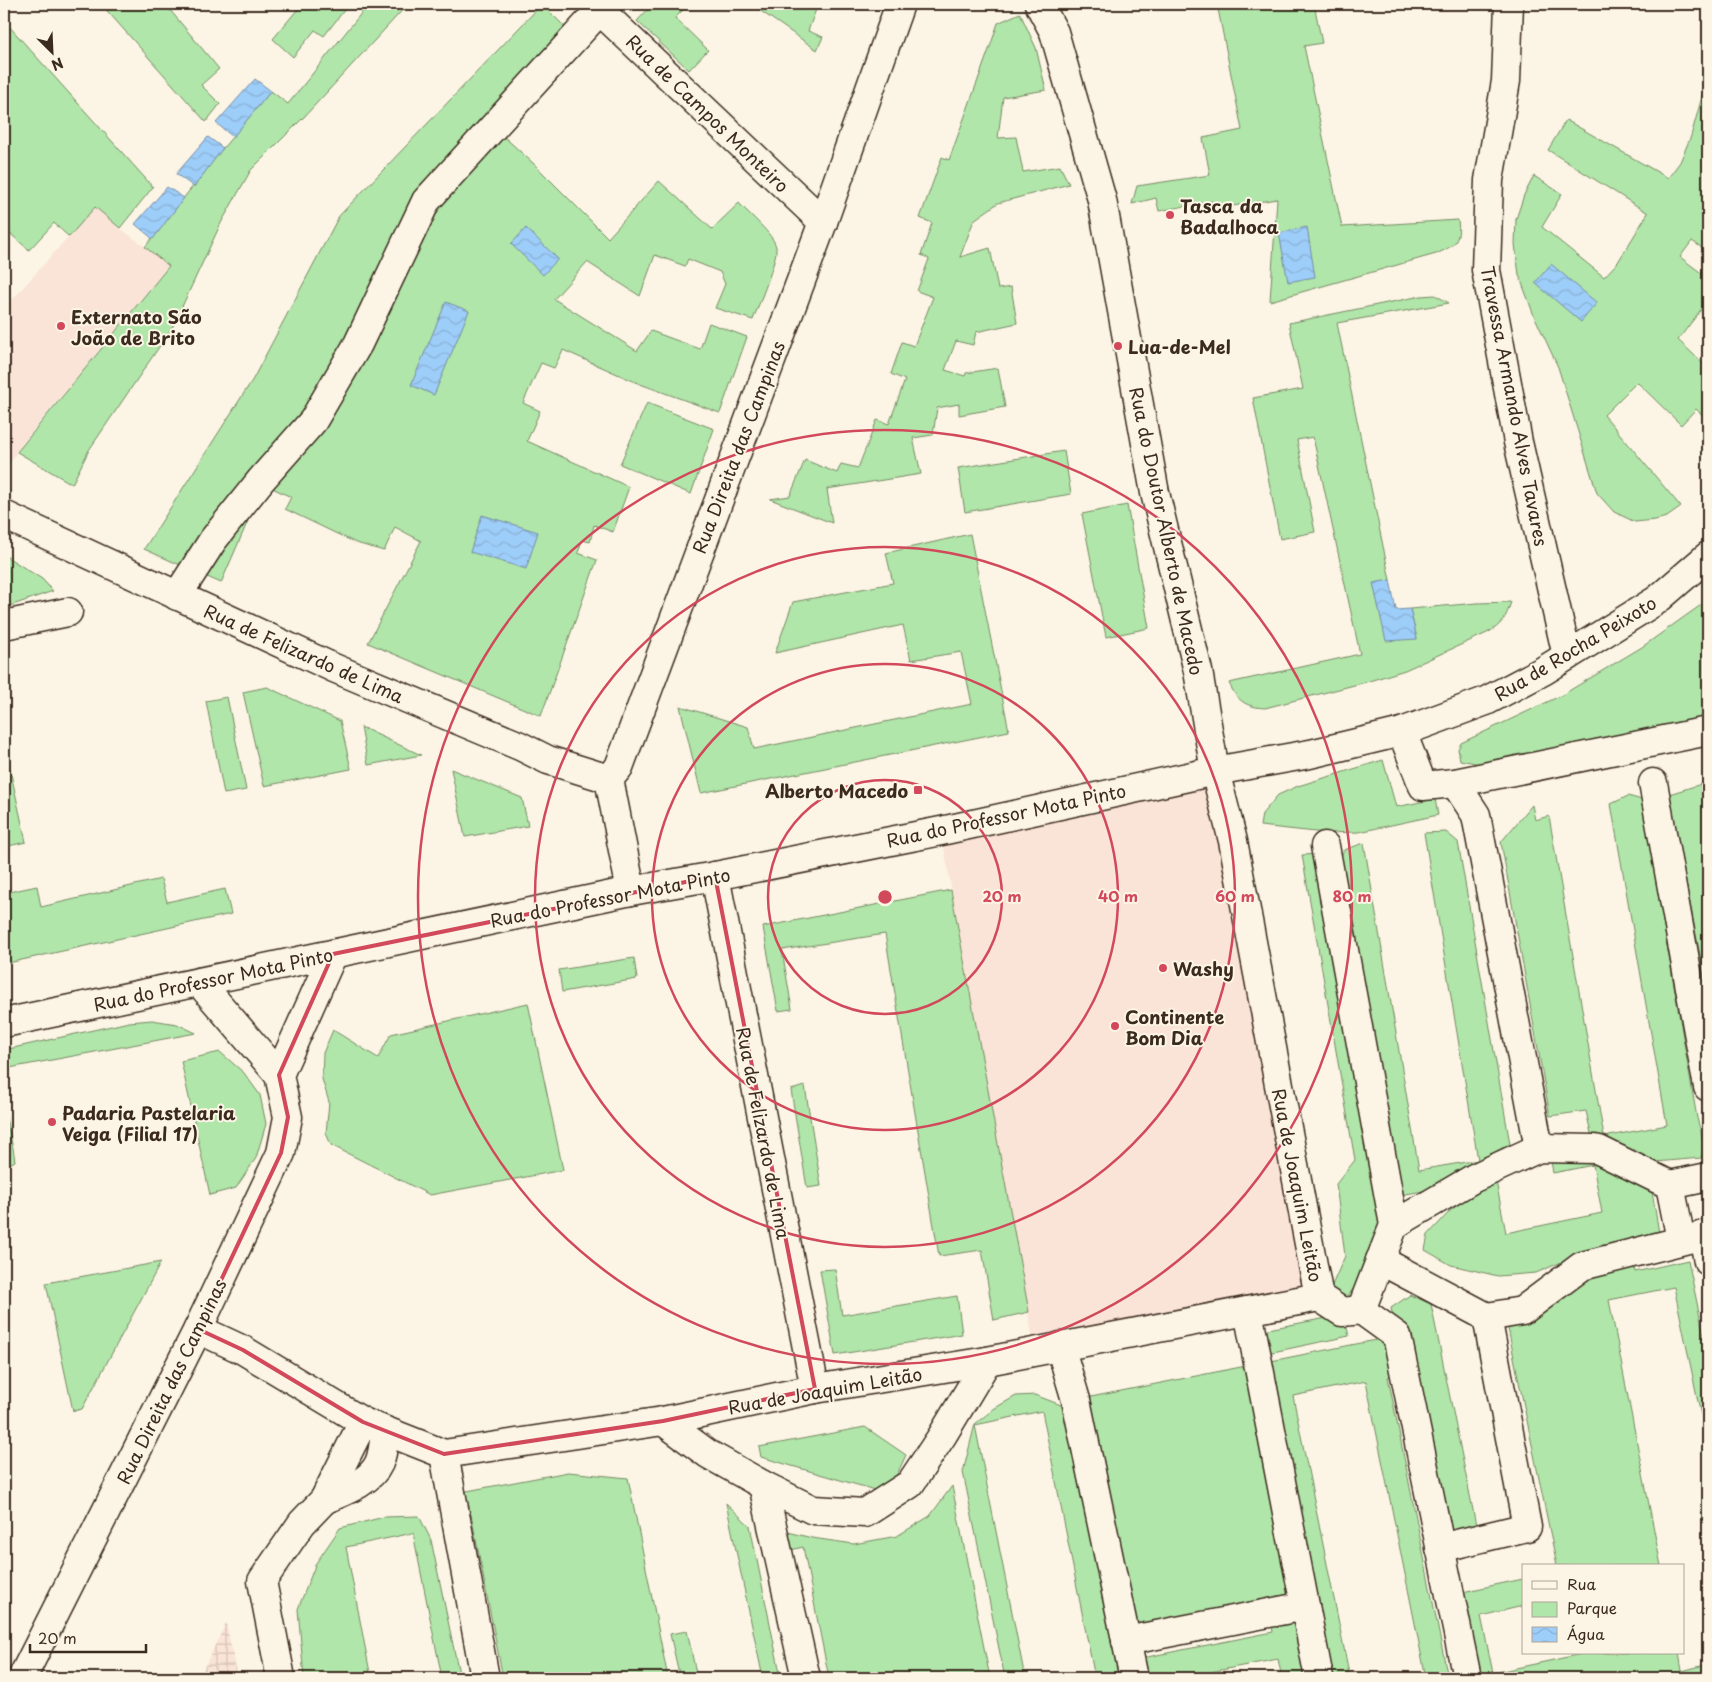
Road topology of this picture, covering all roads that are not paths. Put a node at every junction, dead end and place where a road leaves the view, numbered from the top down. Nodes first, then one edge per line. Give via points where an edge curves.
1 (900, 4) edge
2 (1039, 4) edge
3 (1509, 4) edge
4 (596, 7) edge
5 (823, 222) junction
6 (4, 515) edge
7 (1708, 556) edge
8 (177, 596) junction
9 (68, 612) dead end
10 (4, 625) edge
11 (1567, 656) junction
12 (1708, 731) edge
13 (1402, 732) junction
14 (1215, 771) junction
15 (609, 779) junction
16 (1455, 783) junction
17 (1652, 783) dead end
18 (1325, 846) dead end
19 (715, 876) junction
20 (631, 891) junction
21 (333, 954) junction
22 (199, 982) junction
23 (4, 1023) edge
24 (279, 1076) junction
25 (1708, 1087) edge
26 (1538, 1148) junction
27 (1708, 1177) edge
28 (1670, 1185) junction
29 (1394, 1225) junction
30 (1700, 1243) edge
31 (1380, 1260) junction
32 (1319, 1298) junction
33 (1361, 1310) junction
34 (1248, 1311) junction
35 (1487, 1317) junction
36 (198, 1329) junction
37 (1060, 1346) junction
38 (987, 1361) junction
39 (815, 1390) junction
40 (662, 1421) junction
41 (374, 1427) junction
42 (444, 1454) junction
43 (763, 1485) junction
44 (1440, 1548) junction
45 (1305, 1606) junction
46 (1126, 1641) junction
47 (22, 1678) edge
48 (281, 1678) edge
49 (485, 1678) edge
50 (806, 1678) edge
51 (1134, 1678) edge
52 (1319, 1678) edge
53 (1466, 1678) edge

1 - 5 street, Rua Direita das Campinas
2 - 14 street, Rua do Doutor Alberto de Macedo via 1054,32 1102,200 1155,493 1198,670
3 - 11 street, Travessa Armando Alves Tavares via 1506,81 1489,180 1486,270 1518,442
4 - 5 street, Rua de Campos Monteiro
4 - 8 street via 426,200 358,344 313,421 213,540
5 - 15 street, Rua Direita das Campinas via 619,767
6 - 8 street, Rua de Felizardo de Lima
7 - 11 street, Rua de Rocha Peixoto via 1657,600
8 - 15 street, Rua de Felizardo de Lima via 548,760
9 - 10 street
11 - 13 street, Rua de Rocha Peixoto via 1486,701
12 - 16 street
13 - 14 street, Rua de Rocha Peixoto via 1310,754
13 - 16 street via 1422,786
14 - 19 street, Rua do Professor Mota Pinto
14 - 32 street, Rua de Joaquim Leitão via 1234,841
15 - 20 street
16 - 26 street via 1476,815
17 - 25 street
18 - 29 street
19 - 20 street, Rua do Professor Mota Pinto
19 - 39 street, Rua de Felizardo de Lima
20 - 21 street, Rua do Professor Mota Pinto
21 - 22 street, Rua do Professor Mota Pinto
21 - 24 street
22 - 23 street, Rua do Professor Mota Pinto
22 - 24 street, Rua Direita das Campinas
24 - 36 street, Rua Direita das Campinas via 288,1117 281,1153
26 - 28 street via 1599,1150
26 - 29 street via 1474,1178
27 - 28 street
28 - 30 street
29 - 31 street
30 - 35 street via 1582,1266 1522,1311
31 - 33 street
31 - 35 street
32 - 33 street via 1342,1312
32 - 34 street, Rua de Joaquim Leitão
33 - 44 street via 1397,1336
34 - 37 street, Rua de Joaquim Leitão
34 - 45 street
35 - 44 street via 1527,1527
36 - 41 street via 243,1350
36 - 47 street, Rua Direita das Campinas
37 - 38 street, Rua de Joaquim Leitão
37 - 46 street via 1076,1400
38 - 39 street, Rua de Joaquim Leitão
38 - 43 street via 910,1484 865,1513 814,1510
39 - 40 street, Rua de Joaquim Leitão
40 - 42 street, Rua de Joaquim Leitão
40 - 43 street via 708,1454
41 - 42 street
41 - 48 street via 379,1464 367,1478 324,1500 302,1523 262,1581
42 - 49 street
43 - 50 street
44 - 53 street
45 - 46 street
45 - 52 street
46 - 51 street

